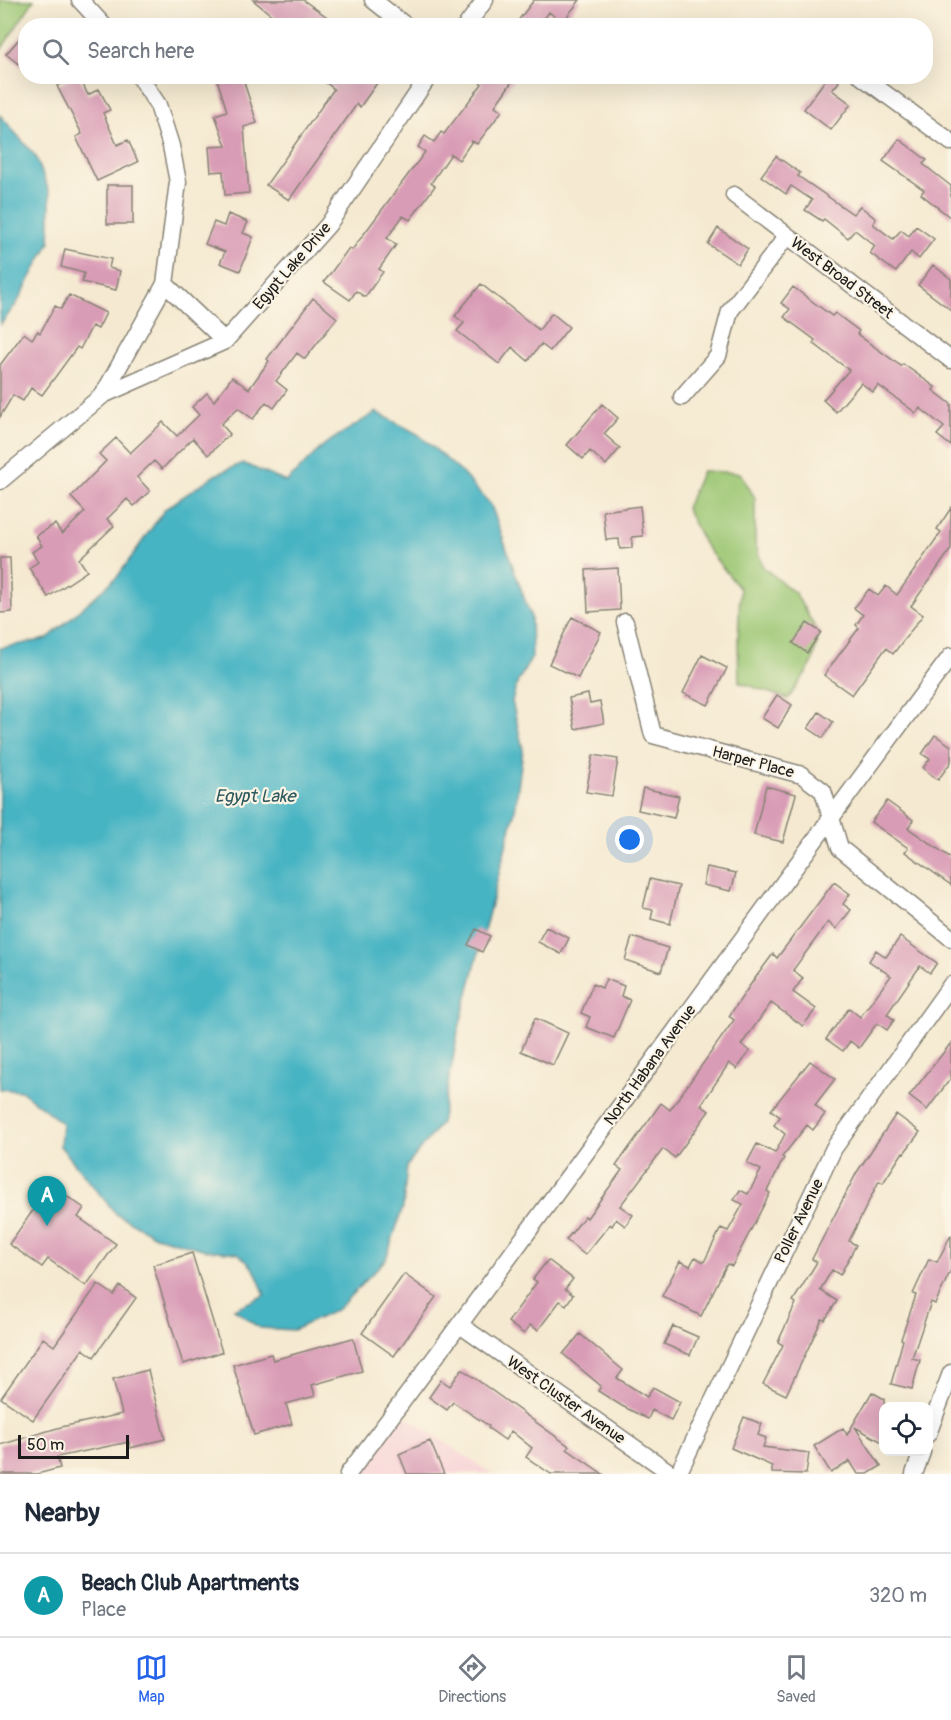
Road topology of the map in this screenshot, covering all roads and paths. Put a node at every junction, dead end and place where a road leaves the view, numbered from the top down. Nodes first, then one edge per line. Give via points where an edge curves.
1 (80, 0) edge
2 (373, 0) edge
3 (484, 0) edge
4 (97, 18) edge
5 (396, 18) edge
6 (472, 18) edge
7 (144, 84) edge
8 (424, 84) edge
9 (872, 84) edge
10 (951, 142) edge
11 (734, 195) dead end
12 (787, 236) junction
13 (165, 284) junction
14 (225, 341) junction
15 (951, 360) edge
16 (103, 395) junction
17 (682, 397) dead end
18 (0, 481) edge
19 (625, 622) dead end
20 (951, 656) edge
21 (831, 817) junction
22 (951, 938) edge
23 (951, 986) edge
24 (460, 1325) junction
25 (951, 1373) edge
26 (933, 1421) edge
27 (921, 1456) edge
28 (348, 1474) edge
29 (672, 1474) edge
30 (678, 1474) edge
31 (914, 1474) edge

1 - 4 street
2 - 5 street
3 - 6 street
7 - 13 street via 158,105 178,182
8 - 14 street, Egypt Lake Drive via 328,225
9 - 10 street
11 - 12 street, West Broad Street
12 - 15 street, West Broad Street
12 - 17 street via 730,310 718,356
13 - 14 street
13 - 16 street, Egypt Lake Drive
14 - 16 street, Egypt Lake Drive
16 - 18 street, Egypt Lake Drive
19 - 21 street, Harper Place via 653,735 802,775 823,791
20 - 21 street, North Habana Avenue
21 - 22 street, Harper Place via 840,848
21 - 24 street, North Habana Avenue
23 - 30 street, Poller Avenue via 834,1148
24 - 28 street, North Habana Avenue
24 - 29 street, West Cluster Avenue
25 - 26 street
27 - 31 street

